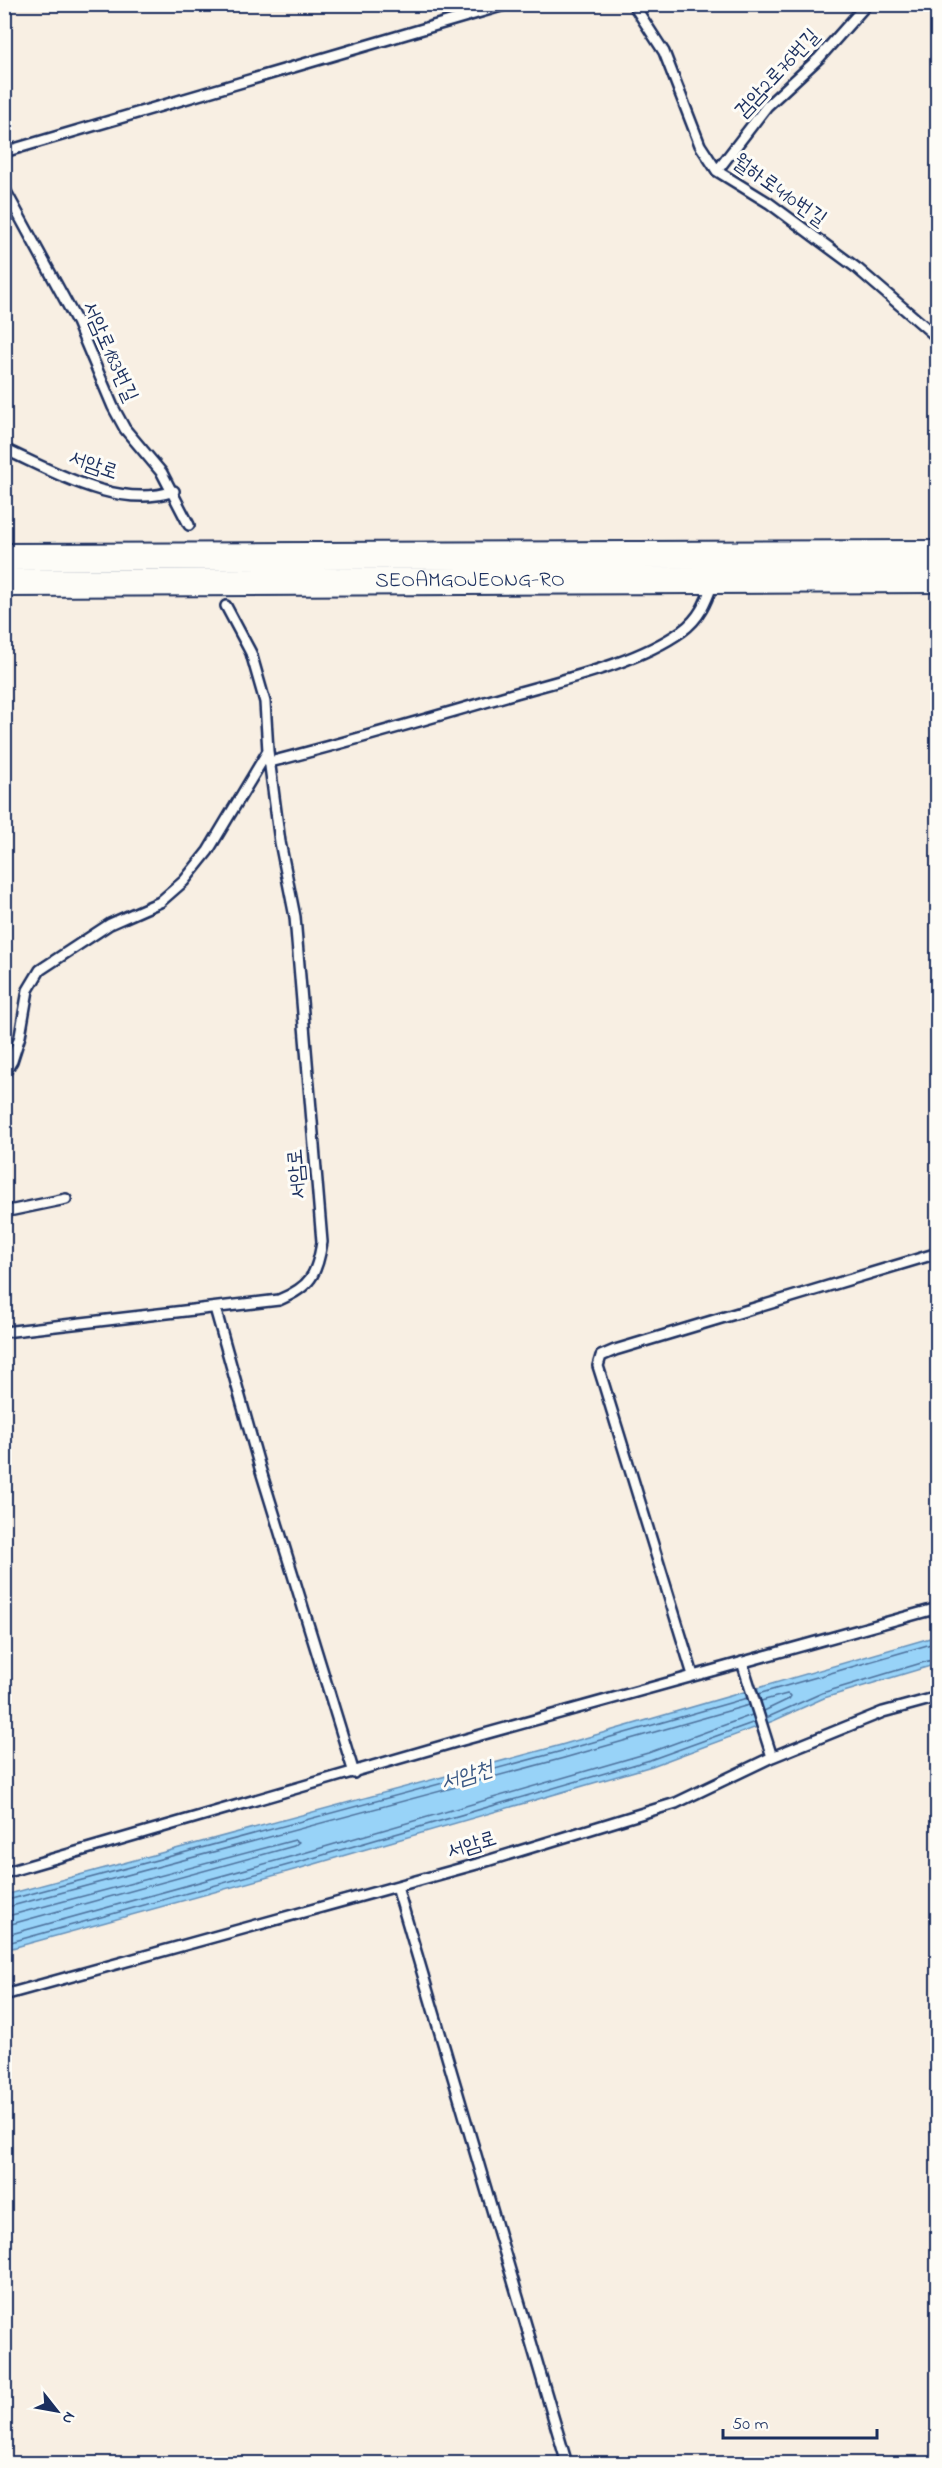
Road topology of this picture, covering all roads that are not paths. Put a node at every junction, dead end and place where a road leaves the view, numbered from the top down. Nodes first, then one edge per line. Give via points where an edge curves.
1 (508, 4) edge
2 (633, 4) edge
3 (867, 4) edge
4 (4, 152) edge
5 (717, 171) junction
6 (4, 188) edge
7 (938, 338) edge
8 (4, 449) edge
9 (174, 491) junction
10 (189, 525) dead end
11 (938, 554) edge
12 (4, 557) edge
13 (938, 579) edge
14 (714, 580) junction
15 (4, 583) edge
16 (226, 606) dead end
17 (268, 751) junction
18 (270, 762) junction
19 (4, 1074) edge
20 (66, 1199) dead end
21 (4, 1212) edge
22 (938, 1253) edge
23 (215, 1308) junction
24 (4, 1332) edge
25 (938, 1608) edge
26 (742, 1662) junction
27 (693, 1675) junction
28 (938, 1697) edge
29 (771, 1752) junction
30 (354, 1773) junction
31 (4, 1873) edge
32 (397, 1887) junction
33 (4, 1995) edge
34 (567, 2463) edge

1 - 4 lane
2 - 5 lane, 월하로410번길 via 664,52 700,145
3 - 5 lane, 검암2로76번길 via 819,58 767,106
5 - 7 lane, 월하로410번길 via 858,269
6 - 9 lane, 서암로183번길 via 77,322 125,429
8 - 9 lane, 서암로 via 58,474 116,494 153,498
9 - 10 lane, 서암로183번길
11 - 12 main road, SEOAMGOJEONG-RO
13 - 14 main road, SEOAMGOJEONG-RO
14 - 15 main road, SEOAMGOJEONG-RO
14 - 18 lane via 696,619 655,646 591,671 373,736
16 - 17 lane, 서암로 via 259,676
17 - 18 lane, 서암로
17 - 19 lane via 208,851 184,881 160,902 110,924 40,970 28,990 20,1036
18 - 23 lane, 서암로 via 295,916 321,1242 314,1273 297,1293 279,1300
20 - 21 lane
22 - 27 lane via 601,1356 598,1366
23 - 24 lane, 서암로
23 - 30 lane
25 - 26 lane
26 - 27 lane
26 - 29 lane
27 - 30 lane
28 - 29 lane, 서암로
29 - 32 lane, 서암로 via 676,1803
30 - 31 lane
32 - 33 lane, 서암로
32 - 34 lane

